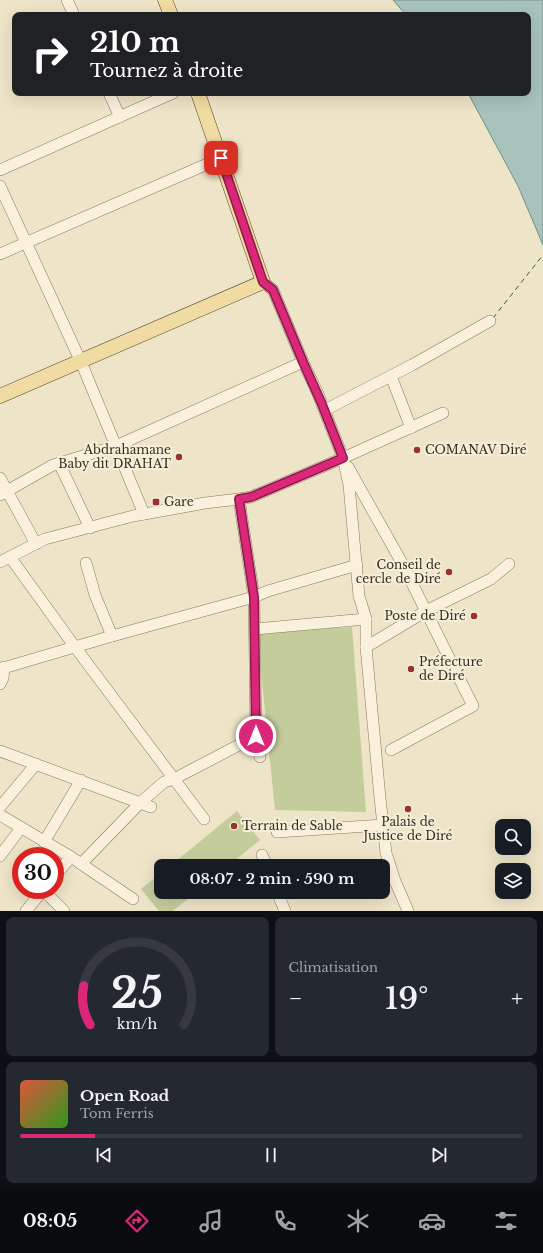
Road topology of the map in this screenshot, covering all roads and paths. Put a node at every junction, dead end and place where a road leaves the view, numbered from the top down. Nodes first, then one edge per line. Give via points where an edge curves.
1 (67, 0) edge
2 (165, 0) edge
3 (73, 12) edge
4 (170, 12) edge
5 (110, 96) edge
6 (166, 96) edge
7 (199, 96) edge
8 (120, 116) junction
9 (221, 158) junction
10 (0, 170) edge
11 (0, 186) edge
12 (26, 242) junction
13 (0, 254) edge
14 (263, 282) junction
15 (490, 321) dead end
16 (81, 362) junction
17 (303, 362) junction
18 (391, 376) junction
19 (0, 396) edge
20 (325, 410) junction
21 (444, 413) dead end
22 (412, 428) junction
23 (116, 446) junction
24 (343, 458) junction
25 (59, 463) junction
26 (0, 478) edge
27 (3, 493) edge
28 (239, 499) junction
29 (144, 514) junction
30 (90, 528) junction
31 (36, 544) junction
32 (10, 557) junction
33 (0, 562) edge
34 (86, 563) dead end
35 (509, 564) dead end
36 (357, 565) junction
37 (254, 597) junction
38 (426, 611) junction
39 (366, 619) junction
40 (255, 629) junction
41 (112, 636) junction
42 (75, 646) junction
43 (366, 647) junction
44 (2, 668) edge
45 (0, 684) edge
46 (256, 736) junction
47 (391, 750) dead end
48 (0, 751) edge
49 (260, 757) dead end
50 (36, 764) junction
51 (174, 779) junction
52 (81, 780) junction
53 (141, 802) junction
54 (0, 807) edge
55 (151, 807) dead end
56 (0, 815) edge
57 (204, 819) dead end
58 (383, 825) junction
59 (21, 828) junction
60 (276, 832) dead end
61 (44, 842) junction
62 (262, 855) dead end
63 (0, 856) edge
64 (71, 857) junction
65 (264, 859) edge
66 (81, 864) junction
67 (64, 865) edge
68 (36, 899) edge
69 (52, 899) edge
70 (133, 899) dead end
71 (280, 899) edge
72 (26, 911) edge
73 (64, 911) edge
74 (285, 911) edge
75 (408, 911) edge

1 - 3 street
2 - 4 main road
5 - 8 street
6 - 8 street
7 - 9 main road
8 - 10 street
9 - 12 street
9 - 14 main road
11 - 12 street
12 - 13 street
12 - 16 street
14 - 16 main road
14 - 17 street via 273,290
15 - 18 street
16 - 19 main road
16 - 23 street
17 - 20 street
17 - 23 street
18 - 20 street
18 - 22 street
20 - 24 street
21 - 22 street
22 - 24 street
23 - 25 street
23 - 29 street
24 - 28 street via 251,497
24 - 36 street via 349,485
24 - 38 street
25 - 27 street
25 - 30 street
26 - 27 street
27 - 31 street
28 - 29 street
28 - 37 street
29 - 30 street
30 - 31 street
31 - 32 street
32 - 33 street
32 - 42 street
34 - 41 street via 94,595
35 - 38 street via 491,579
36 - 37 street
36 - 39 street via 359,596
37 - 40 street
37 - 41 street
38 - 43 street
38 - 47 street via 472,706
39 - 40 street
39 - 43 street
40 - 46 street
41 - 42 street
42 - 44 street
42 - 51 street
43 - 58 street
44 - 45 street via 3,678
46 - 49 street
46 - 51 street
48 - 50 street
50 - 52 street
50 - 54 street
51 - 53 street via 164,782
51 - 57 street
52 - 53 street
52 - 61 street
53 - 55 street
53 - 66 street
56 - 59 street
58 - 60 street
58 - 75 street via 386,853
59 - 61 street
59 - 63 street
61 - 64 street
62 - 65 street
64 - 66 street
64 - 67 street
66 - 70 street
68 - 72 street
69 - 73 street
71 - 74 street

